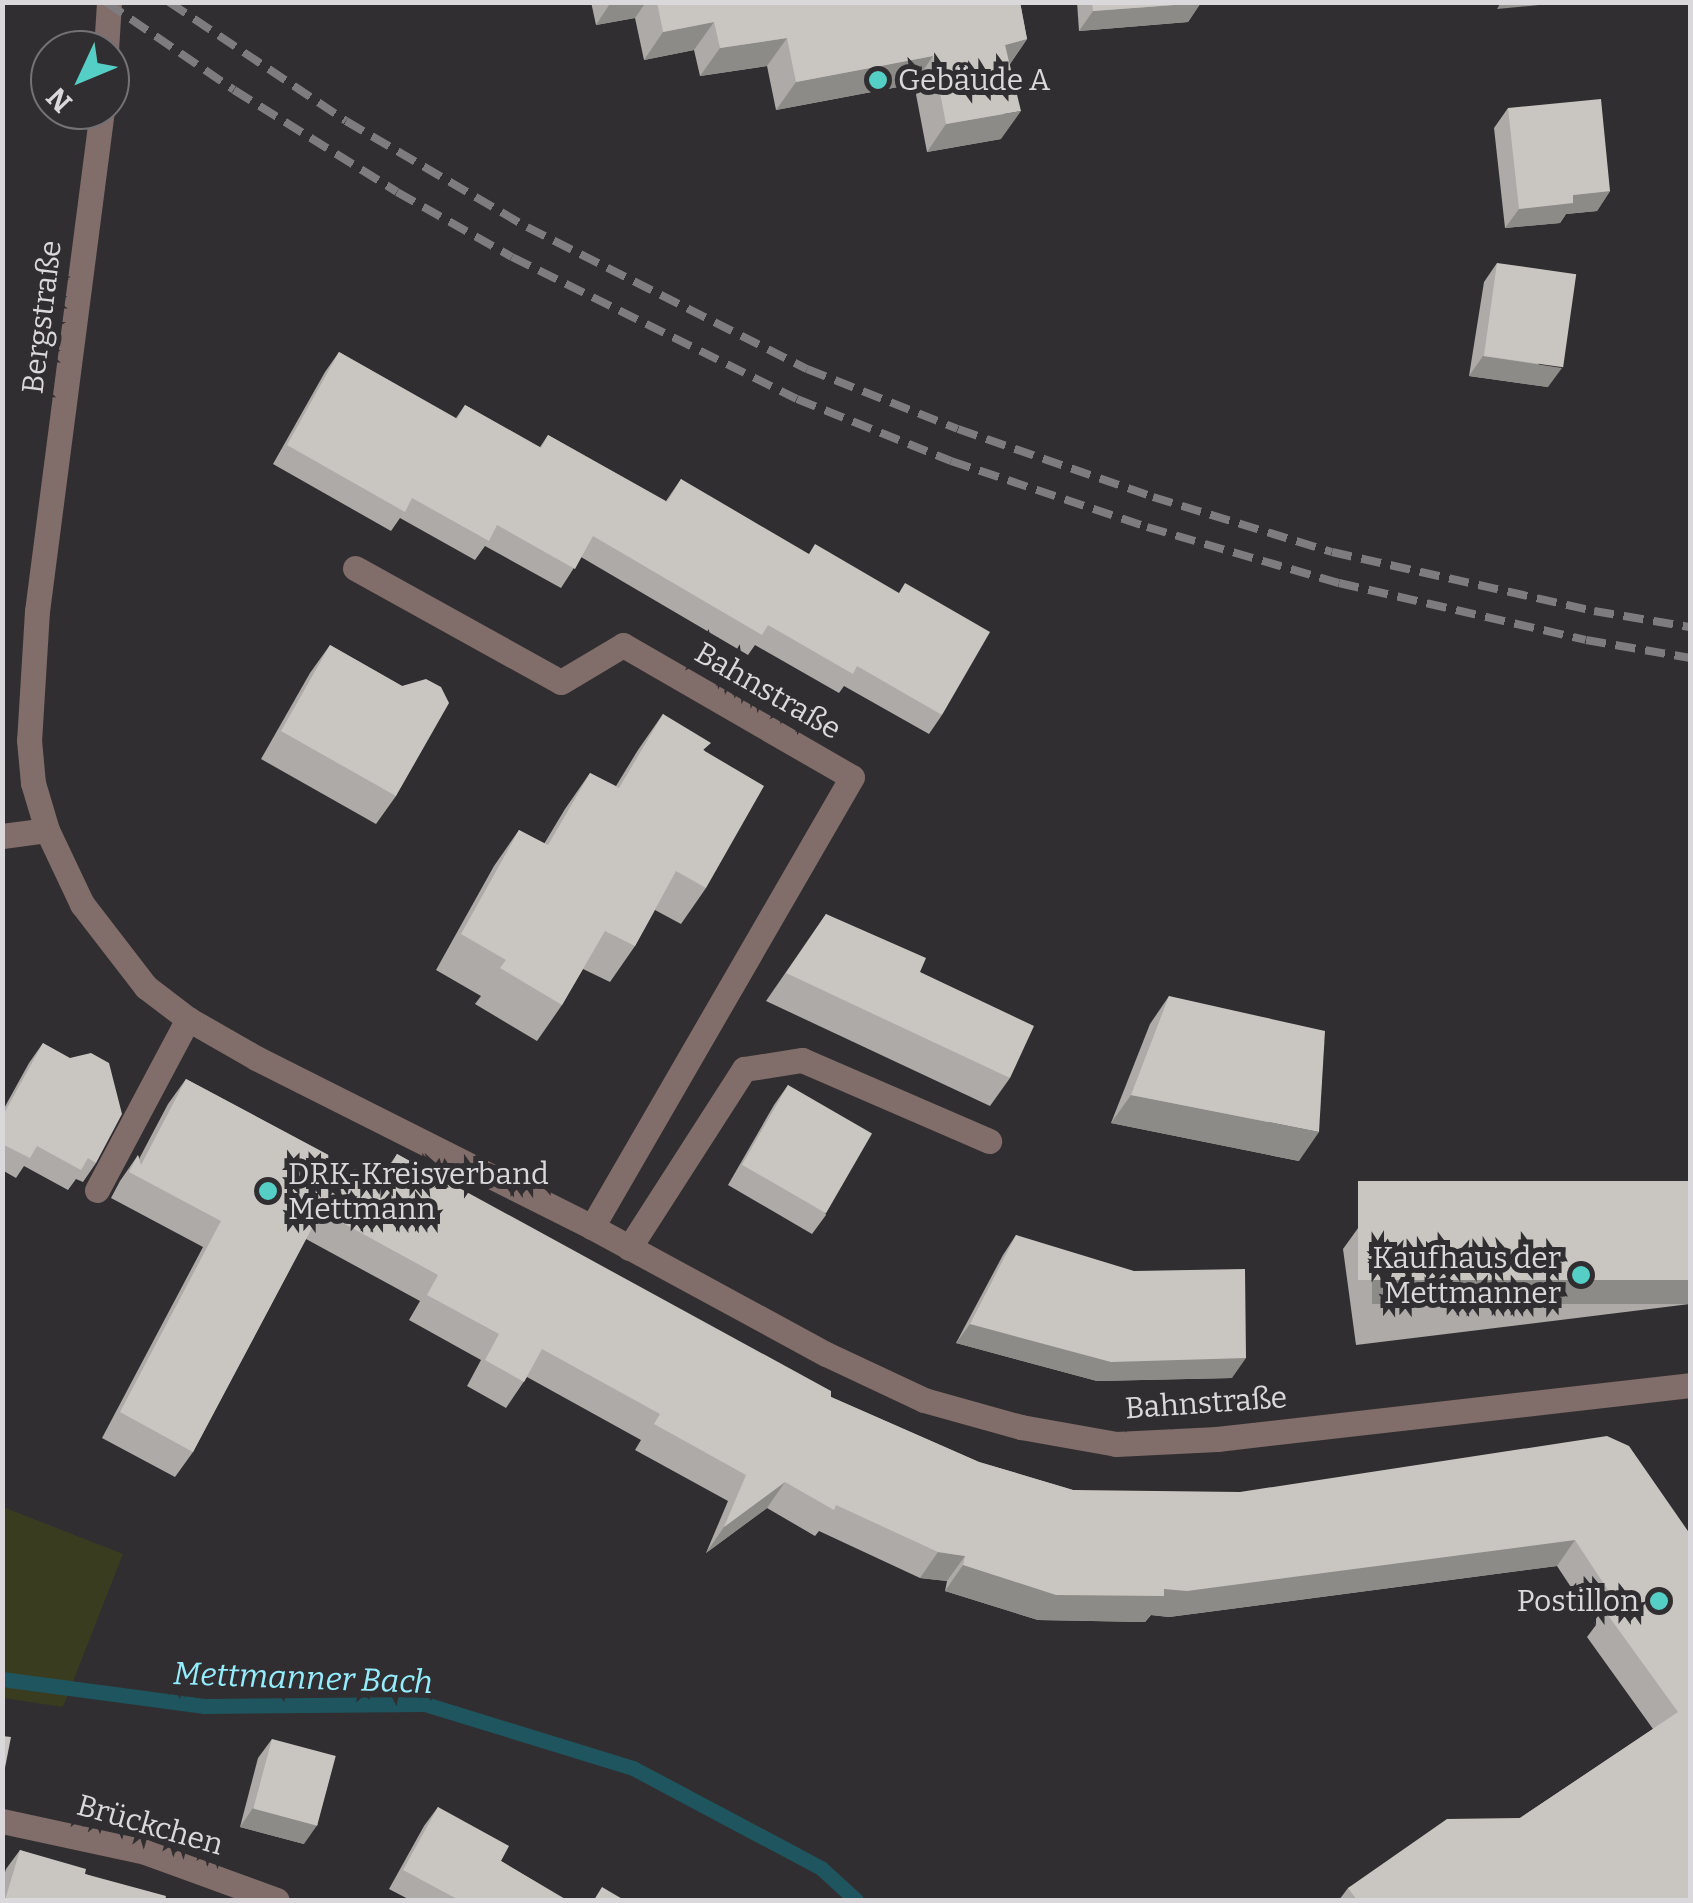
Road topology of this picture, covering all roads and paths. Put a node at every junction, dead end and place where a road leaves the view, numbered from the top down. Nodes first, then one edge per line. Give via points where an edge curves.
1 (109, 2) edge
2 (107, 30) edge
3 (99, 130) edge
4 (355, 568) dead end
5 (47, 830) junction
6 (2, 836) edge
7 (188, 1019) junction
8 (989, 1141) dead end
9 (96, 1190) edge
10 (592, 1227) junction
11 (630, 1248) junction
12 (1690, 1386) edge
13 (2, 1821) edge
14 (278, 1900) edge

1 - 2 street
3 - 5 street, Bergstraße via 28,740
4 - 10 street, Bahnstraße via 561,682 623,645 852,777
5 - 6 street
5 - 7 street, Bahnstraße via 82,904 146,987
7 - 9 street
7 - 10 street, Bahnstraße
8 - 11 street via 802,1060 744,1070
10 - 11 street, Bahnstraße
11 - 12 street, Bahnstraße via 924,1400 1116,1444
13 - 14 street, Brückchen via 145,1852

